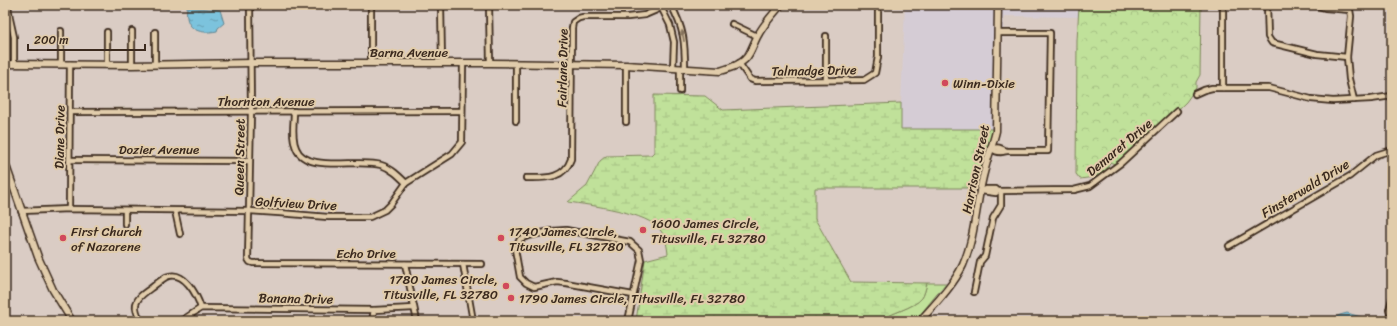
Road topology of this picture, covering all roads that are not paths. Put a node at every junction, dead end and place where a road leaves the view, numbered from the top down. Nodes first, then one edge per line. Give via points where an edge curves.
1 (8, 5) edge
2 (250, 5) edge
3 (371, 5) edge
4 (442, 5) edge
5 (489, 5) edge
6 (668, 5) edge
7 (671, 5) edge
8 (781, 5) edge
9 (878, 5) edge
10 (998, 5) edge
11 (1223, 5) edge
12 (1267, 5) edge
13 (1315, 5) edge
14 (661, 7) edge
15 (732, 24) dead end
16 (132, 30) dead end
17 (61, 31) dead end
18 (107, 32) dead end
19 (155, 32) dead end
20 (998, 32) junction
21 (757, 36) junction
22 (826, 36) dead end
23 (1347, 57) junction
24 (250, 62) junction
25 (14, 63) junction
26 (371, 63) junction
27 (442, 63) junction
28 (463, 63) junction
29 (490, 63) junction
30 (739, 63) junction
31 (5, 64) edge
32 (61, 64) junction
33 (70, 64) junction
34 (155, 64) junction
35 (516, 64) junction
36 (107, 65) junction
37 (132, 65) junction
38 (572, 65) junction
39 (626, 65) junction
40 (673, 68) junction
41 (682, 68) junction
42 (826, 80) junction
43 (1223, 88) junction
44 (680, 91) dead end
45 (1195, 94) dead end
46 (1392, 96) edge
47 (1354, 100) junction
48 (294, 111) junction
49 (462, 111) junction
50 (1177, 111) dead end
51 (70, 112) junction
52 (250, 112) junction
53 (516, 121) dead end
54 (626, 122) dead end
55 (992, 149) junction
56 (1392, 150) edge
57 (70, 160) junction
58 (249, 161) junction
59 (5, 163) edge
60 (7, 175) edge
61 (526, 178) dead end
62 (406, 183) junction
63 (983, 191) junction
64 (1000, 191) junction
65 (69, 209) junction
66 (125, 210) junction
67 (21, 211) junction
68 (175, 211) junction
69 (249, 212) junction
70 (125, 224) dead end
71 (180, 234) dead end
72 (1229, 246) dead end
73 (250, 261) joint
74 (405, 264) junction
75 (463, 264) junction
76 (482, 264) dead end
77 (974, 292) dead end
78 (633, 295) junction
79 (1392, 300) edge
80 (201, 308) junction
81 (414, 308) junction
82 (374, 310) junction
83 (1392, 319) edge
84 (71, 321) edge
85 (141, 321) edge
86 (181, 321) edge
87 (372, 321) edge
88 (417, 321) edge
89 (473, 321) edge
90 (628, 321) edge
91 (920, 321) edge

1 - 25 street via 14,37
2 - 24 street, Queen Street
3 - 26 street
4 - 27 street
5 - 29 street
6 - 14 street, Fairlane Drive
41 -> 7 street via 684,40 680,21
8 - 21 street, Barna Avenue
9 - 42 street, Talmadge Drive via 878,56 875,73 864,80
10 - 20 street, Harrison Street
11 - 43 street
12 - 23 street via 1268,37 1272,42 1318,54
13 - 23 street via 1350,10
14 - 38 street, Fairlane Drive via 645,14 628,17 577,19 572,28
14 - 40 street via 670,25 674,42
15 - 21 street
16 - 37 street
17 - 32 street
18 - 36 street
19 - 34 street
20 - 55 street, Harrison Street via 996,131
20 - 55 street via 1050,33 1048,152 1002,152
21 - 30 street, Barna Avenue via 748,56
22 - 42 street
23 - 47 street
24 - 26 street, Barna Avenue
24 - 34 street, Barna Avenue
24 - 52 street, Queen Street
25 - 31 street, Barna Avenue
25 - 32 street, Barna Avenue
26 - 27 street, Barna Avenue
27 - 28 street, Barna Avenue
28 - 29 street, Barna Avenue
28 - 49 street, Golfview Drive
29 - 35 street, Barna Avenue
30 - 41 street, Barna Avenue via 720,71
30 - 42 street, Talmadge Drive via 750,79 756,81
32 - 33 street, Barna Avenue
33 - 36 street, Barna Avenue
33 - 51 street, Diane Drive
34 - 37 street, Barna Avenue
35 - 38 street, Barna Avenue
35 - 53 street
36 - 37 street, Barna Avenue
38 - 39 street, Barna Avenue
38 - 61 street, Fairlane Drive via 570,163 562,173 555,176
39 - 40 street, Barna Avenue
39 - 54 street
40 - 41 street, Barna Avenue
41 - 44 street
43 - 45 street via 1204,90
43 - 47 street via 1269,88 1311,99
46 - 47 street
48 - 49 street, Thornton Avenue
48 - 52 street, Thornton Avenue
48 - 62 street via 295,145 298,153 306,159 316,162 382,165
49 - 62 street, Golfview Drive via 462,142 452,154
50 - 64 street, Demaret Drive via 1121,163 1090,186 1074,190
51 - 52 street, Thornton Avenue
51 - 57 street, Diane Drive
52 - 58 street, Queen Street
55 - 63 street, Harrison Street via 985,169
56 - 72 street, Finsterwald Drive via 1376,155 1350,176
57 - 58 street, Dozier Avenue
57 - 65 street, Diane Drive
58 - 69 street, Queen Street
59 - 60 street
60 - 67 street
62 - 69 street, Golfview Drive via 385,210 370,217
63 - 64 street, Demaret Drive
63 - 91 street, Harrison Street via 962,267 944,294
64 - 77 street via 1001,205 993,218
65 - 66 street, Golfview Drive
65 - 67 street, Golfview Drive
66 - 68 street, Golfview Drive
66 - 70 street
67 - 84 street via 38,257
68 - 69 street, Golfview Drive
68 - 71 street
69 - 73 street, Queen Street
73 - 74 street, Echo Drive
74 - 75 street, Echo Drive
74 - 81 street
75 - 76 street, Echo Drive
75 - 89 street
78 - 78 street via 641,260 639,250 630,242 566,230 528,236 520,239 515,249 520,277 534,287 557,282
78 - 90 street
79 - 83 street via 1389,310
80 - 82 street, Banana Drive
80 - 85 street via 197,295 183,279 174,275 166,277 140,297 136,305 137,315
80 - 86 street
81 - 82 street, Banana Drive
81 - 88 street
82 - 87 street

